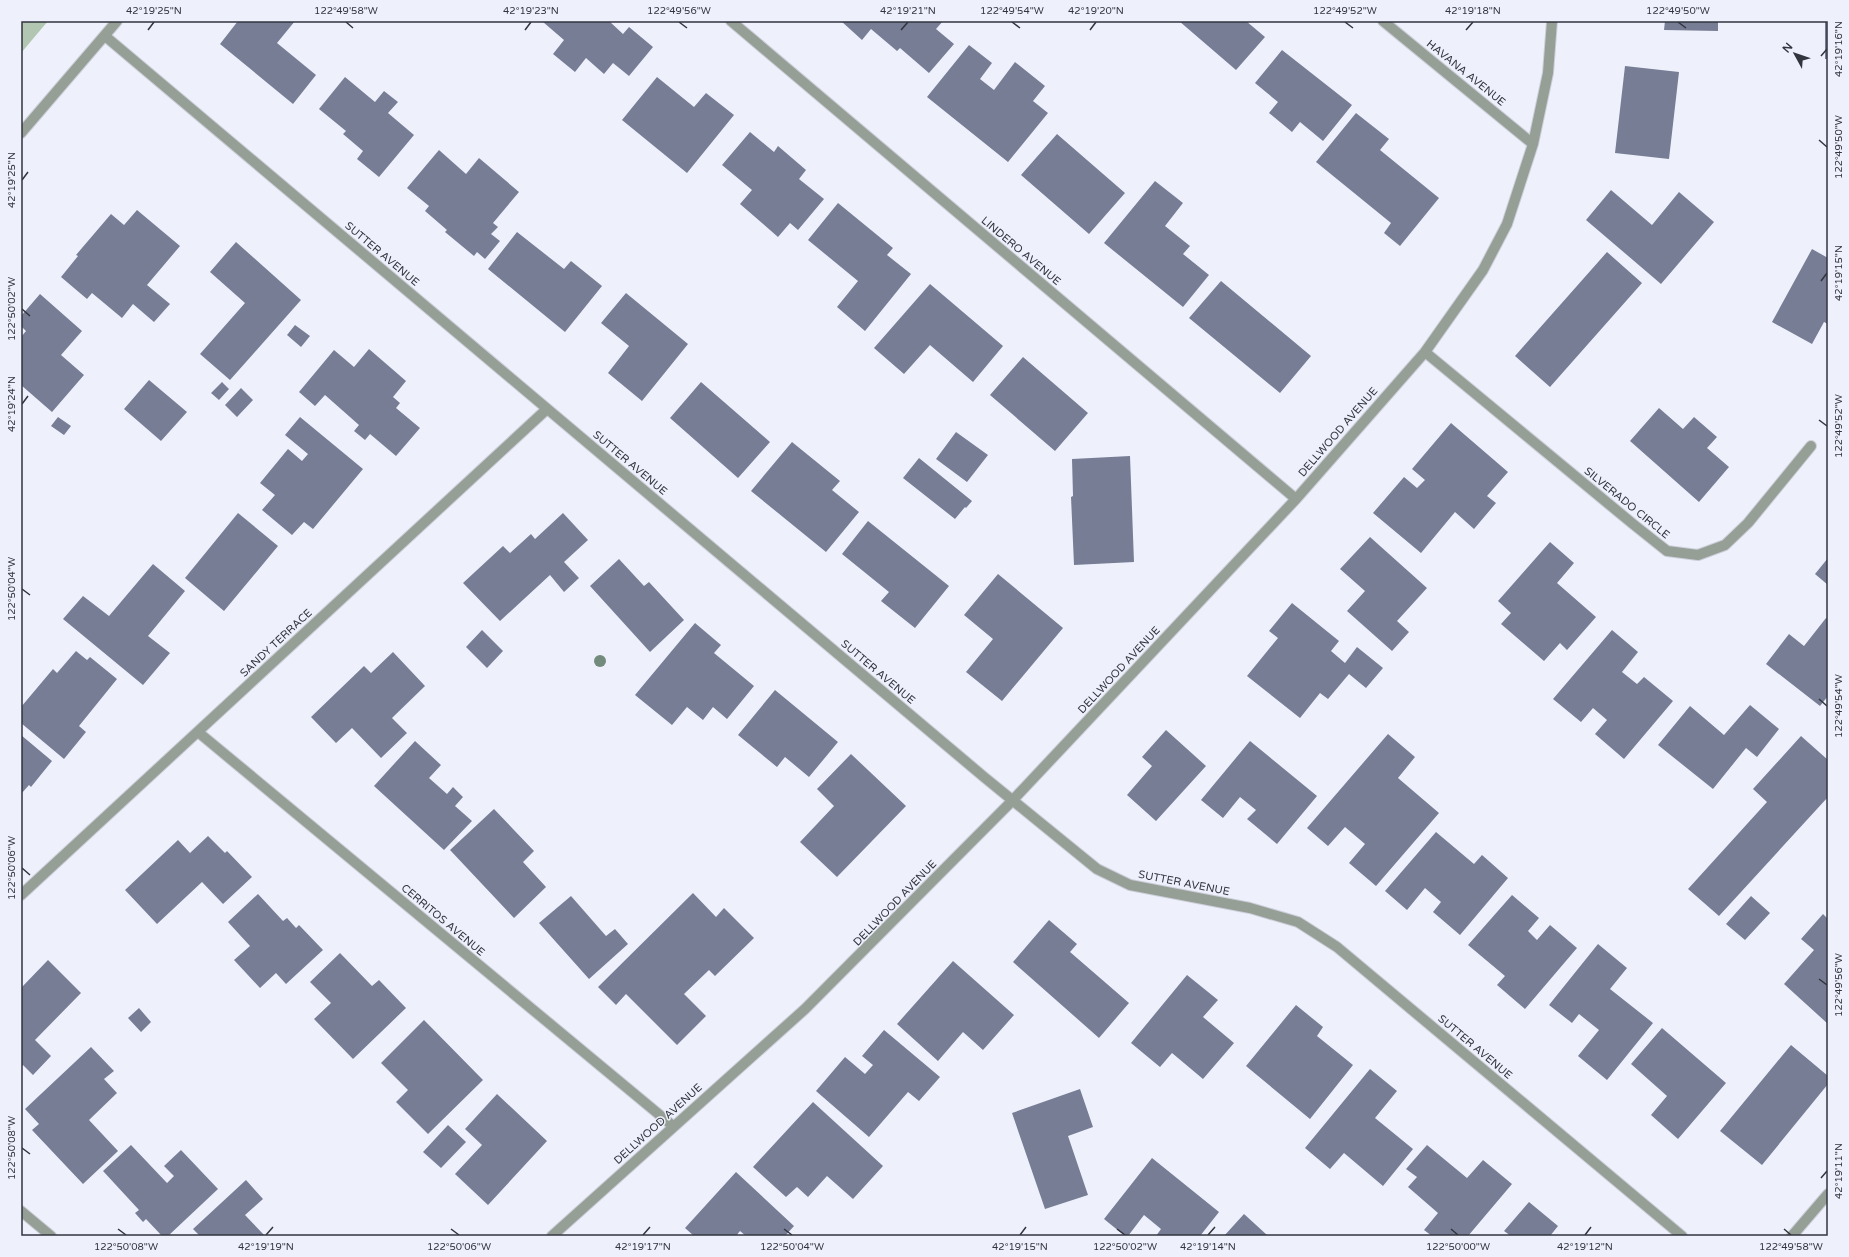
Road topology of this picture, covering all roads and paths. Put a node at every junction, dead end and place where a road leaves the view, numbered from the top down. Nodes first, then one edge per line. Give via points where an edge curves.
1 (117, 21) edge
2 (731, 21) edge
3 (1383, 21) edge
4 (1552, 21) edge
5 (105, 36) junction
6 (21, 132) edge
7 (1533, 144) junction
8 (1425, 352) junction
9 (547, 409) junction
10 (1811, 446) dead end
11 (1296, 499) junction
12 (198, 732) junction
13 (1012, 801) junction
14 (21, 895) edge
15 (673, 1126) junction
16 (1828, 1194) edge
17 (21, 1211) edge
18 (51, 1236) edge
19 (552, 1236) edge
20 (1682, 1236) edge
21 (1792, 1236) edge

1 - 5 street
2 - 11 street, LINDERO AVENUE
3 - 7 street, HAVANA AVENUE
4 - 7 street, DELLWOOD AVENUE via 1548,73
5 - 6 street
5 - 9 street, SUTTER AVENUE
7 - 8 street, DELLWOOD AVENUE via 1507,224 1482,270
8 - 10 street, SILVERADO CIRCLE via 1667,551 1698,555 1725,545 1748,523
8 - 11 street, DELLWOOD AVENUE
9 - 12 street, SANDY TERRACE
9 - 13 street, SUTTER AVENUE
11 - 13 street, DELLWOOD AVENUE
12 - 14 street, SANDY TERRACE
12 - 15 street, CERRITOS AVENUE
13 - 15 street, DELLWOOD AVENUE via 833,983
13 - 20 street, SUTTER AVENUE via 1098,869 1130,885 1250,908 1298,922 1337,947
15 - 19 street, DELLWOOD AVENUE
16 - 21 street
17 - 18 street

